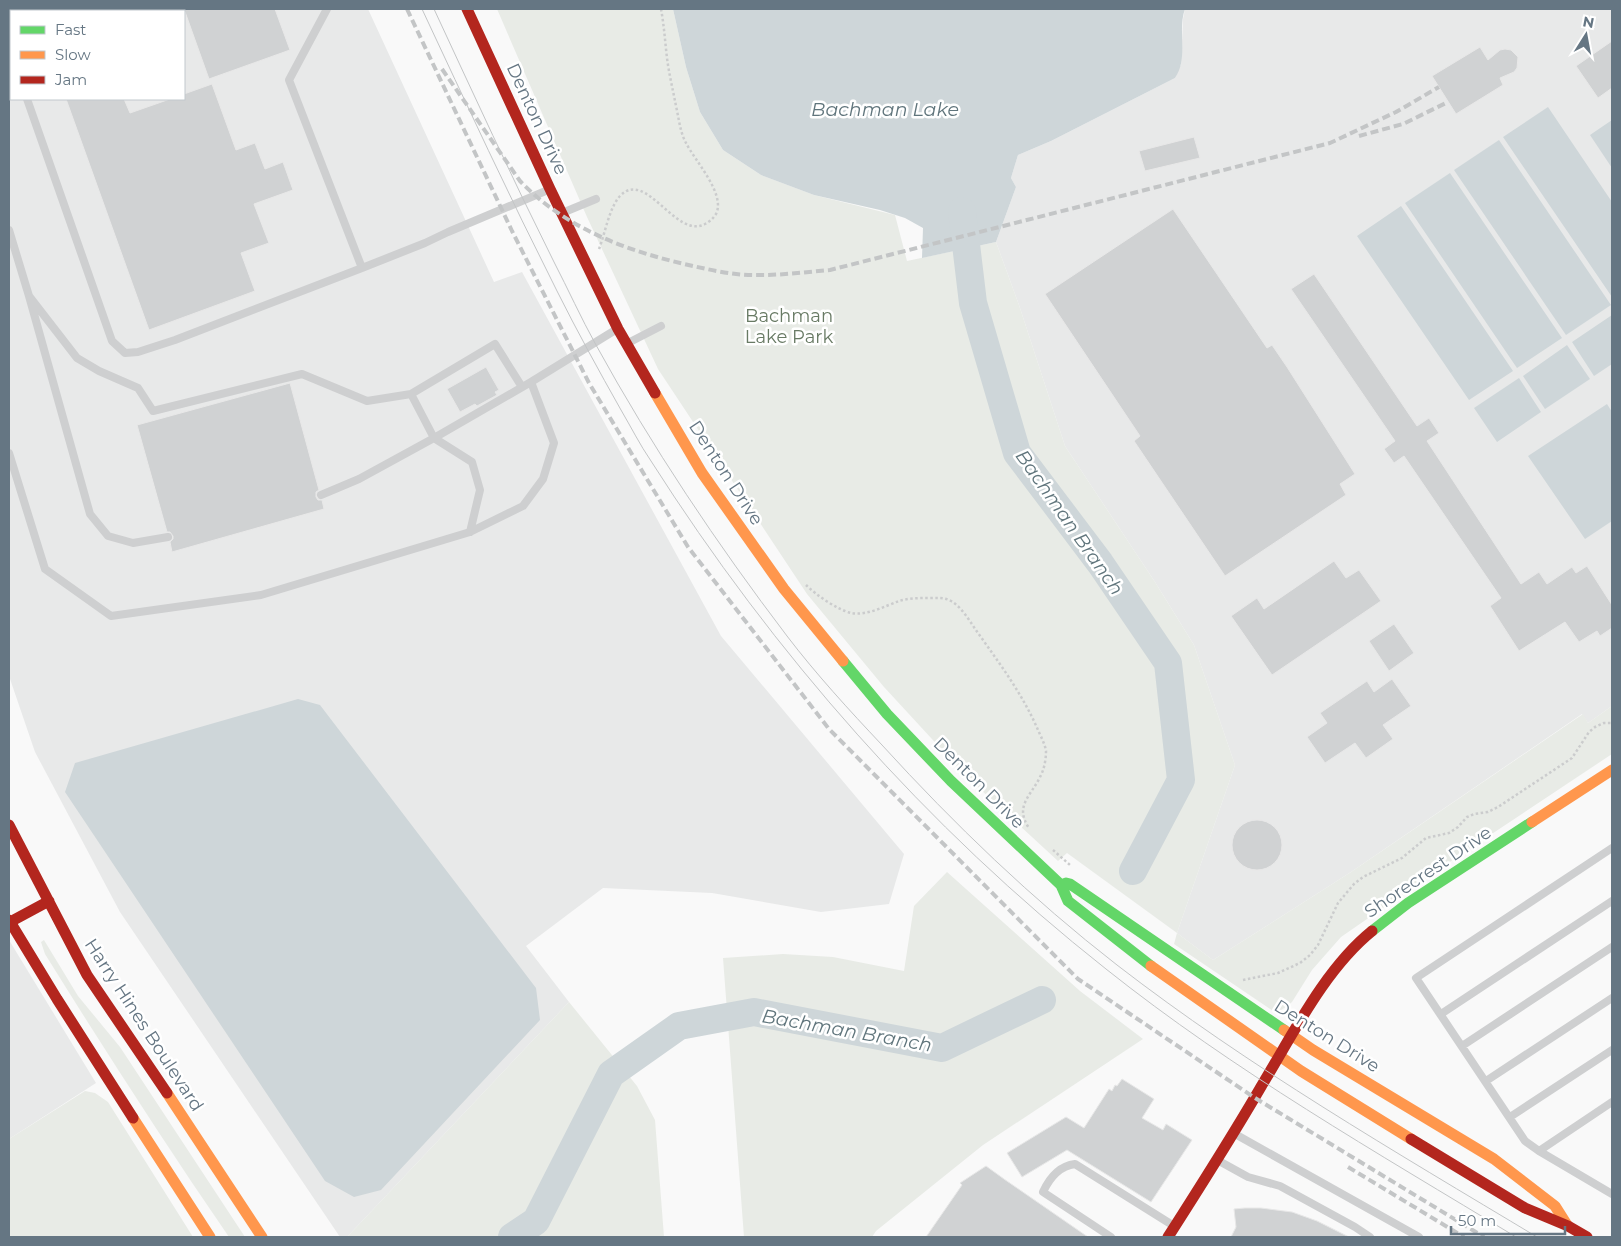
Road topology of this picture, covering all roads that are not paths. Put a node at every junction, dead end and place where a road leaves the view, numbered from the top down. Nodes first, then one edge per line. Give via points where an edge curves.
1 (327, 9) edge
2 (467, 9) edge
3 (28, 100) edge
4 (550, 188) junction
5 (596, 199) dead end
6 (562, 213) junction
7 (9, 230) edge
8 (362, 268) junction
9 (29, 296) junction
10 (661, 326) dead end
11 (618, 329) junction
12 (626, 344) junction
13 (531, 382) junction
14 (522, 387) junction
15 (411, 394) junction
16 (434, 438) junction
17 (9, 453) edge
18 (321, 495) dead end
19 (470, 532) junction
20 (168, 537) dead end
21 (1611, 775) edge
22 (9, 825) edge
23 (1612, 848) edge
24 (1061, 884) junction
25 (48, 901) junction
26 (1612, 901) edge
27 (9, 921) edge
28 (1612, 947) edge
29 (1612, 998) edge
30 (1441, 1014) junction
31 (1292, 1036) junction
32 (1462, 1046) junction
33 (1612, 1050) edge
34 (1280, 1056) junction
35 (1486, 1081) junction
36 (1612, 1102) edge
37 (1510, 1117) junction
38 (1234, 1133) junction
39 (1539, 1151) junction
40 (1217, 1160) junction
41 (1612, 1194) edge
42 (1174, 1226) junction
43 (1568, 1226) junction
44 (210, 1237) edge
45 (262, 1237) edge
46 (1111, 1237) edge
47 (1168, 1237) edge
48 (1370, 1237) edge
49 (1419, 1237) edge
50 (1587, 1237) edge

1 - 8 lane via 288,80
2 - 4 main road, Denton Drive
3 - 8 lane via 112,341 125,353 175,340
4 - 6 main road, Denton Drive
4 - 8 lane
5 - 6 lane
6 - 11 main road, Denton Drive
7 - 9 lane
9 - 15 lane via 77,358 138,388 153,411 302,374 366,401
9 - 20 lane via 90,514 108,536 133,543
10 - 12 lane
11 - 12 main road, Denton Drive
11 - 13 lane
12 - 24 main road, Denton Drive via 702,473 784,589 886,714 951,781
13 - 14 lane
13 - 19 lane via 554,444 542,479 523,506
14 - 15 lane via 495,344
14 - 16 lane
15 - 16 lane
16 - 18 lane via 359,479
16 - 19 lane via 472,462 480,490
17 - 19 lane via 45,569 111,616 261,596
21 - 31 main road, Shorecrest Drive via 1383,921 1344,958
22 - 25 main road, Harry Hines Boulevard
23 - 30 lane via 1416,978
24 - 31 main road, Denton Drive via 1070,884
24 - 34 main road, Denton Drive via 1068,901 1144,961
25 - 27 main road
25 - 45 main road, Harry Hines Boulevard via 87,975
26 - 30 lane
27 - 44 main road
28 - 32 lane
29 - 35 lane
30 - 32 lane
31 - 34 main road, Shorecrest Drive
31 - 43 main road, Denton Drive via 1494,1159 1555,1206
32 - 35 lane
33 - 37 lane
34 - 38 main road, Shorecrest Drive
34 - 43 main road, Denton Drive via 1525,1208
35 - 37 lane
36 - 39 lane
37 - 39 lane via 1525,1140
38 - 40 main road, Shorecrest Drive
38 - 49 lane
39 - 41 lane
40 - 42 main road, Shorecrest Drive
40 - 48 lane via 1248,1177 1280,1186
42 - 46 lane via 1075,1164 1068,1165 1050,1178 1043,1192
42 - 47 main road, Shorecrest Drive
43 - 50 main road, Denton Drive

